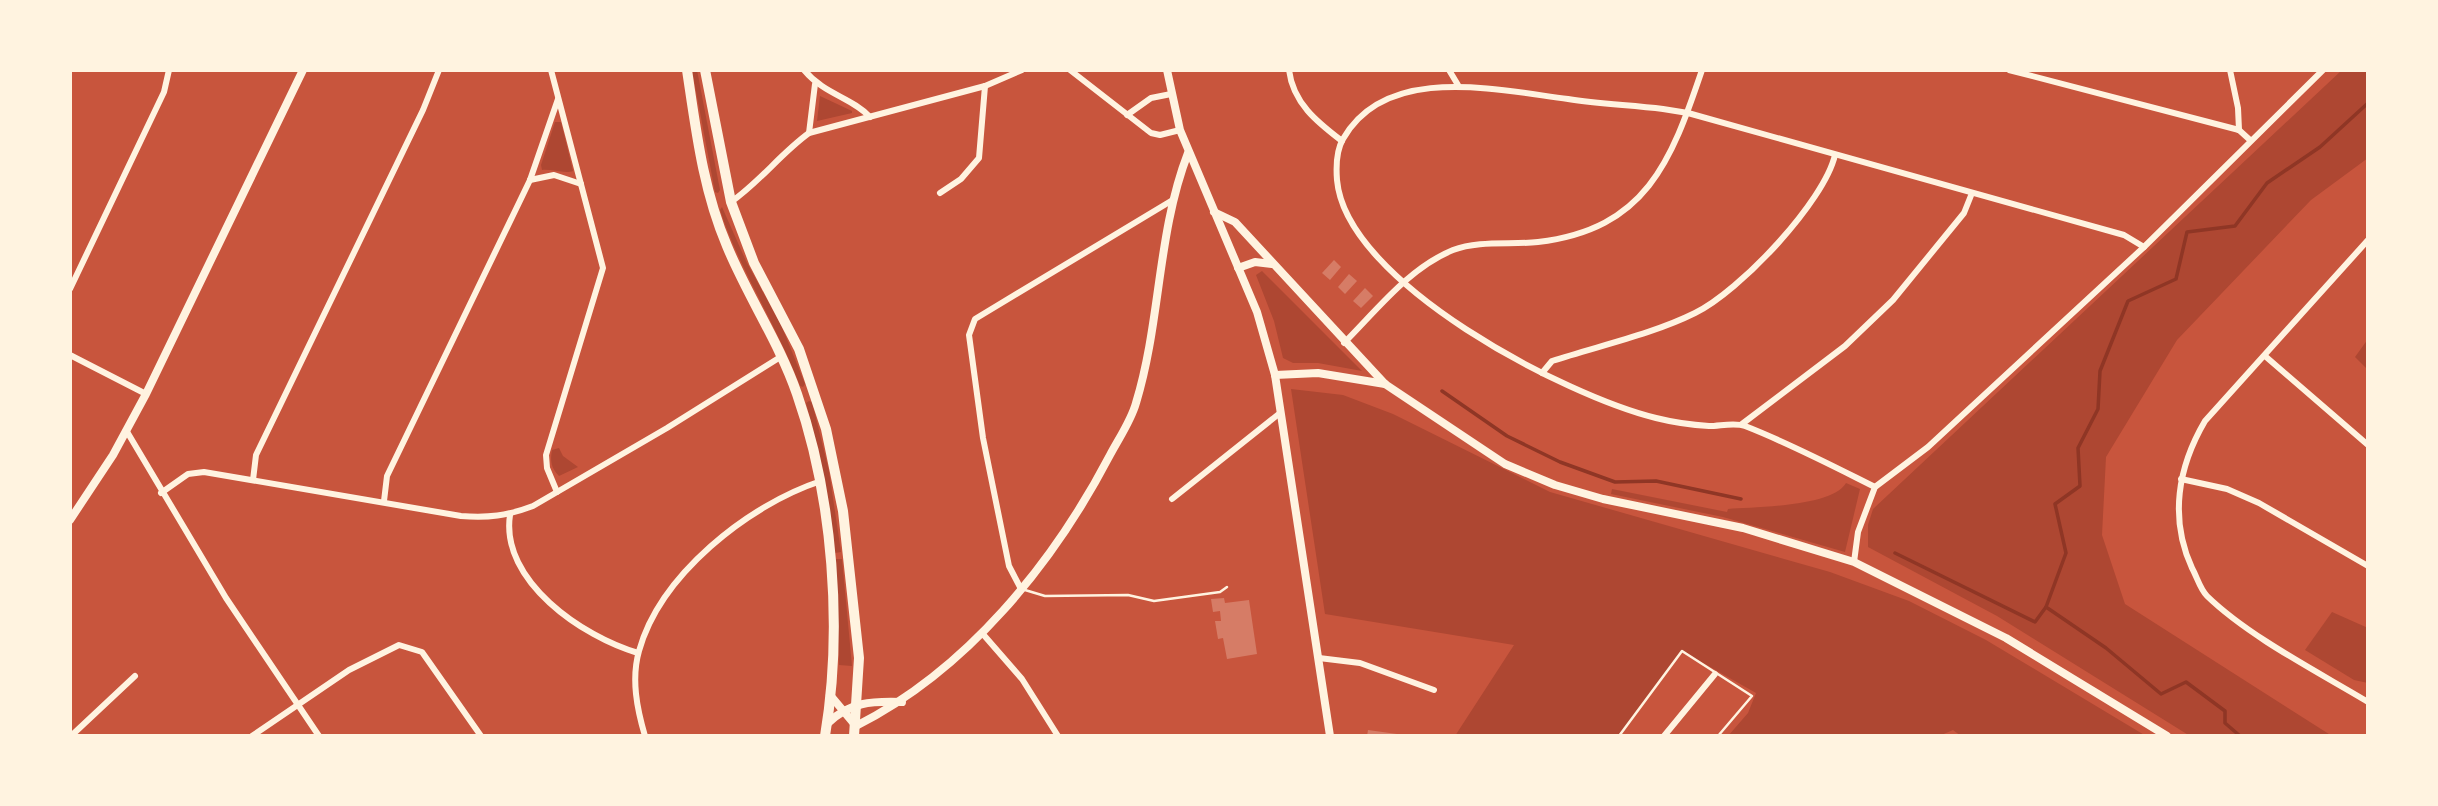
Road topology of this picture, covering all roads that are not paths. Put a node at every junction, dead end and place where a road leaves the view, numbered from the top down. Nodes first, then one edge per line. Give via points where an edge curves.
1 (169, 70) edge
2 (303, 70) edge
3 (439, 70) edge
4 (551, 70) edge
5 (687, 70) edge
6 (705, 70) edge
7 (804, 70) edge
8 (1022, 70) edge
9 (1070, 70) edge
10 (1167, 70) edge
11 (1289, 70) edge
12 (1449, 70) edge
13 (1702, 70) edge
14 (2009, 70) edge
15 (2230, 70) edge
16 (2323, 70) edge
17 (815, 84) junction
18 (1458, 85) junction
19 (985, 86) junction
20 (1171, 94) junction
21 (558, 99) junction
22 (1688, 113) junction
23 (1127, 115) junction
24 (870, 117) junction
25 (1180, 130) junction
26 (2239, 130) junction
27 (809, 133) junction
28 (2250, 140) junction
29 (1342, 141) junction
30 (1188, 153) junction
31 (1835, 155) junction
32 (530, 180) junction
33 (581, 184) junction
34 (940, 193) dead end
35 (1972, 193) junction
36 (1171, 201) junction
37 (731, 202) junction
38 (1214, 212) junction
39 (2368, 240) edge
40 (2144, 247) junction
41 (1272, 264) junction
42 (1238, 268) junction
43 (1403, 284) junction
44 (70, 289) edge
45 (1345, 343) junction
46 (70, 355) edge
47 (782, 356) junction
48 (2265, 356) junction
49 (1542, 373) junction
50 (1275, 376) junction
51 (1385, 384) junction
52 (146, 394) junction
53 (1280, 414) junction
54 (1742, 424) junction
55 (126, 430) junction
56 (2368, 444) edge
57 (2181, 479) junction
58 (253, 480) junction
59 (821, 481) junction
60 (1875, 488) junction
61 (557, 492) junction
62 (161, 493) junction
63 (1172, 499) dead end
64 (384, 501) junction
65 (510, 514) junction
66 (70, 520) edge
67 (1854, 562) junction
68 (2368, 566) edge
69 (1227, 587) dead end
70 (1021, 589) junction
71 (982, 633) junction
72 (638, 653) junction
73 (1319, 657) junction
74 (1715, 674) junction
75 (135, 676) dead end
76 (1434, 690) dead end
77 (2353, 693) junction
78 (2368, 694) edge
79 (830, 695) junction
80 (902, 702) junction
81 (2368, 702) edge
82 (297, 704) junction
83 (857, 704) junction
84 (843, 709) junction
85 (828, 723) junction
86 (855, 731) edge
87 (71, 736) edge
88 (252, 736) edge
89 (319, 736) edge
90 (481, 736) edge
91 (645, 736) edge
92 (825, 736) edge
93 (1058, 736) edge
94 (1330, 736) edge
95 (1619, 736) edge
96 (1664, 736) edge
97 (1718, 736) edge
98 (2167, 736) edge

1 - 44 street via 163,92
2 - 52 street
3 - 58 street via 257,455
4 - 21 street
5 - 47 highway via 709,197 739,274
6 - 37 highway
7 - 17 street
8 - 19 street
9 - 23 street
10 - 20 street
11 - 29 street via 1301,103
12 - 18 street
13 - 22 street
14 - 26 street
15 - 26 street
16 - 28 street
17 - 24 street
17 - 27 street
18 - 22 street
18 - 29 street via 1387,99 1363,113
19 - 24 street
19 - 34 street via 979,158 961,179
20 - 23 street via 1151,98
20 - 25 street
21 - 32 street
21 - 33 street
22 - 31 street
22 - 43 street via 1657,176 1635,204 1609,220 1575,235 1456,249
23 - 25 street via 1160,135
24 - 27 street
25 - 30 street
26 - 28 street
27 - 37 street
28 - 40 street
29 - 43 street via 1336,164 1346,214
30 - 36 street
30 - 38 street
31 - 35 street
31 - 49 street via 1826,183 1789,231 1736,284 1696,313 1552,361
32 - 33 street via 554,175
32 - 64 street via 387,476
33 - 61 street via 603,268 546,455
35 - 40 street via 2124,235
35 - 54 street via 1964,213 1893,300 1845,346
36 - 70 street via 1148,357 1136,406 1096,481
36 - 70 street via 975,318 969,335 983,438 1009,566
37 - 83 highway via 754,263 799,349 826,429 851,574 859,658
38 - 41 street via 1235,222
38 - 42 street
39 - 48 street
40 - 60 street via 1928,447
41 - 42 street via 1255,262
41 - 45 street
42 - 50 street via 1257,312
43 - 45 street
43 - 49 street via 1482,339
45 - 51 street
46 - 52 street
47 - 59 highway
47 - 61 street
48 - 56 street
48 - 57 street via 2205,421 2190,447
49 - 54 street via 1656,418 1707,426
50 - 51 street via 1318,373
50 - 53 street
51 - 67 street via 1505,464 1555,485 1743,528
52 - 55 street
53 - 63 street
53 - 73 street
54 - 60 street
55 - 62 street
55 - 66 street
57 - 68 street via 2227,489 2259,503
57 - 77 street via 2178,505 2183,547 2205,594 2241,623
58 - 62 street via 188,474
58 - 64 street
59 - 72 street via 790,491 760,510 691,566 659,604
59 - 79 highway via 833,589
60 - 67 street via 1858,532
61 - 65 street
62 - 82 street
64 - 65 street via 488,519
65 - 72 street via 512,548 543,597 584,631
67 - 98 street via 2007,638
69 - 70 lane via 1220,592 1154,601 1128,595 1045,596
70 - 71 street
71 - 80 street
71 - 93 street via 1022,679
72 - 91 street via 635,685
73 - 76 street via 1360,663
73 - 94 street
74 - 95 lane via 1682,651
74 - 96 street
74 - 97 lane via 1752,696
75 - 87 street
77 - 78 street
77 - 81 street
79 - 84 street
79 - 85 highway
80 - 83 street
80 - 86 street
82 - 88 street
82 - 89 street
82 - 90 street via 358,664 399,645 422,652
83 - 84 street
83 - 86 highway
84 - 85 street
84 - 86 street
85 - 92 highway

